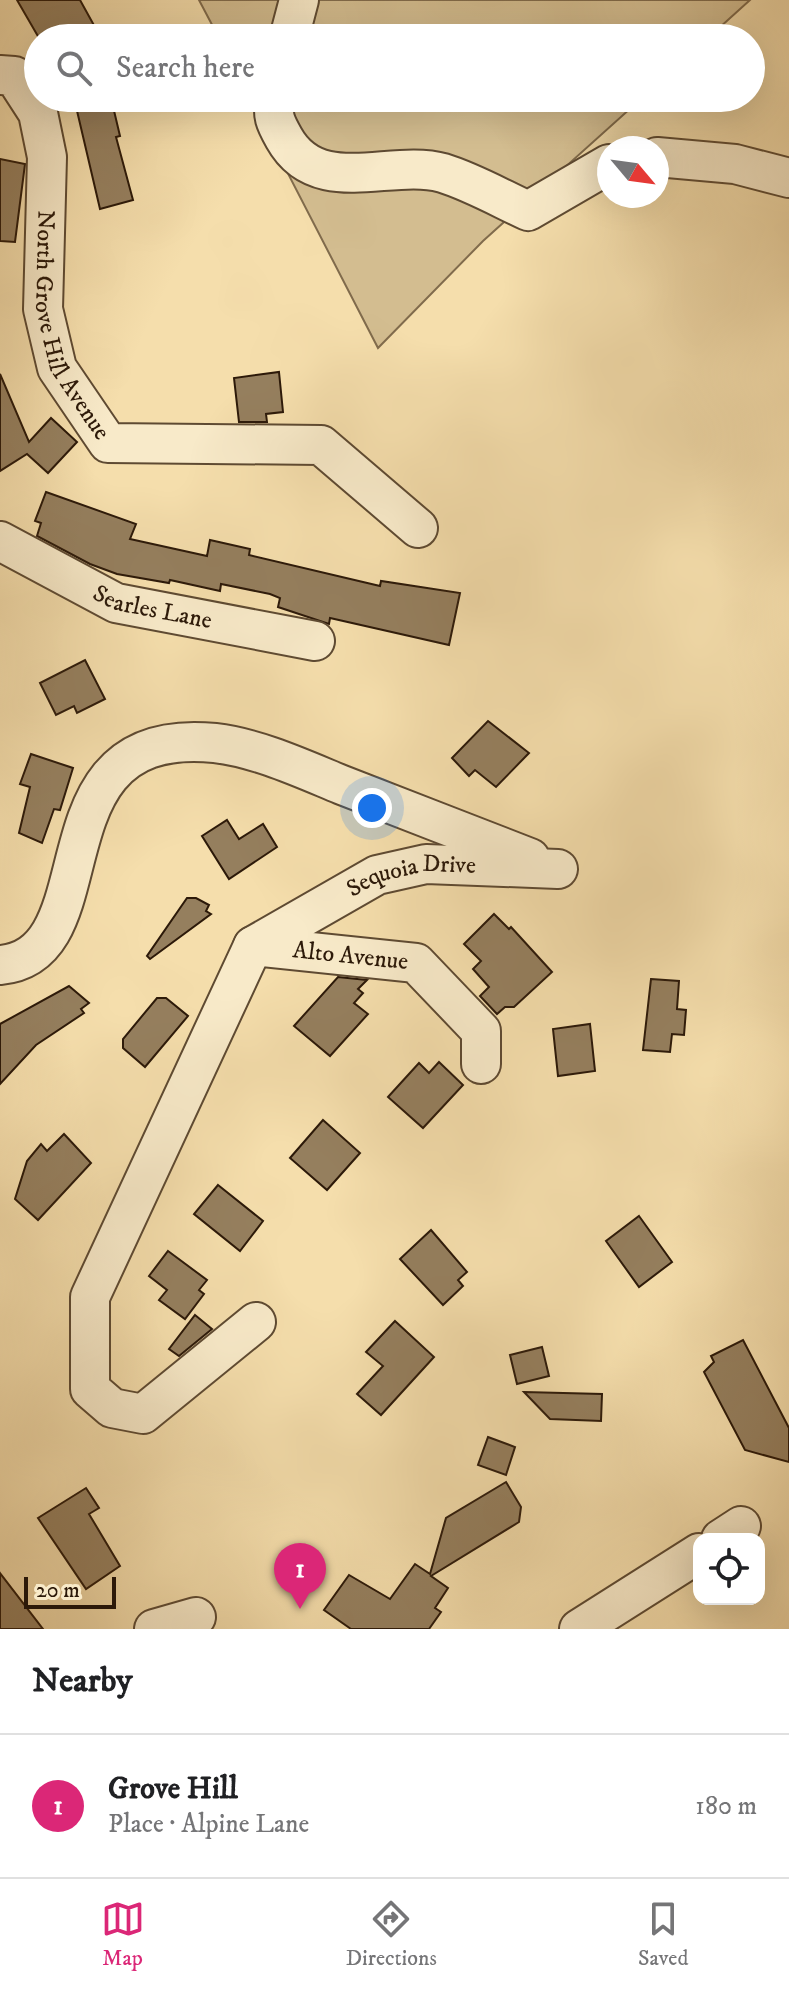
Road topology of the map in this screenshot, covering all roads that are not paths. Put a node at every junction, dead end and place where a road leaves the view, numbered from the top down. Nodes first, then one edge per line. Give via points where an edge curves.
1 (299, 0) edge
2 (293, 24) edge
3 (0, 75) edge
4 (24, 91) edge
5 (37, 112) edge
6 (273, 112) edge
7 (669, 158) edge
8 (597, 171) edge
9 (789, 178) edge
10 (418, 528) dead end
11 (0, 541) edge
12 (315, 641) dead end
13 (253, 946) junction
14 (0, 965) edge
15 (481, 1064) dead end
16 (256, 1322) dead end
17 (693, 1557) edge
18 (196, 1617) dead end
19 (154, 1629) edge
20 (579, 1629) edge

1 - 2 street
3 - 4 street, North Grove Hill Avenue via 14,76
5 - 10 street, North Grove Hill Avenue via 47,157 43,309 57,368 108,443 321,445
6 - 8 street via 289,146 310,167 374,174 443,173 528,211
7 - 9 street via 735,164
11 - 12 street, Searles Lane via 116,603
13 - 14 street, Sequoia Drive via 377,875 426,864 558,869 292,765 217,743 173,743 136,754 111,776 91,803 81,829 52,935 23,960
13 - 15 street, Alto Avenue via 416,963 481,1031
13 - 16 street via 90,1297 90,1389 112,1408 143,1414
17 - 20 street
18 - 19 street

